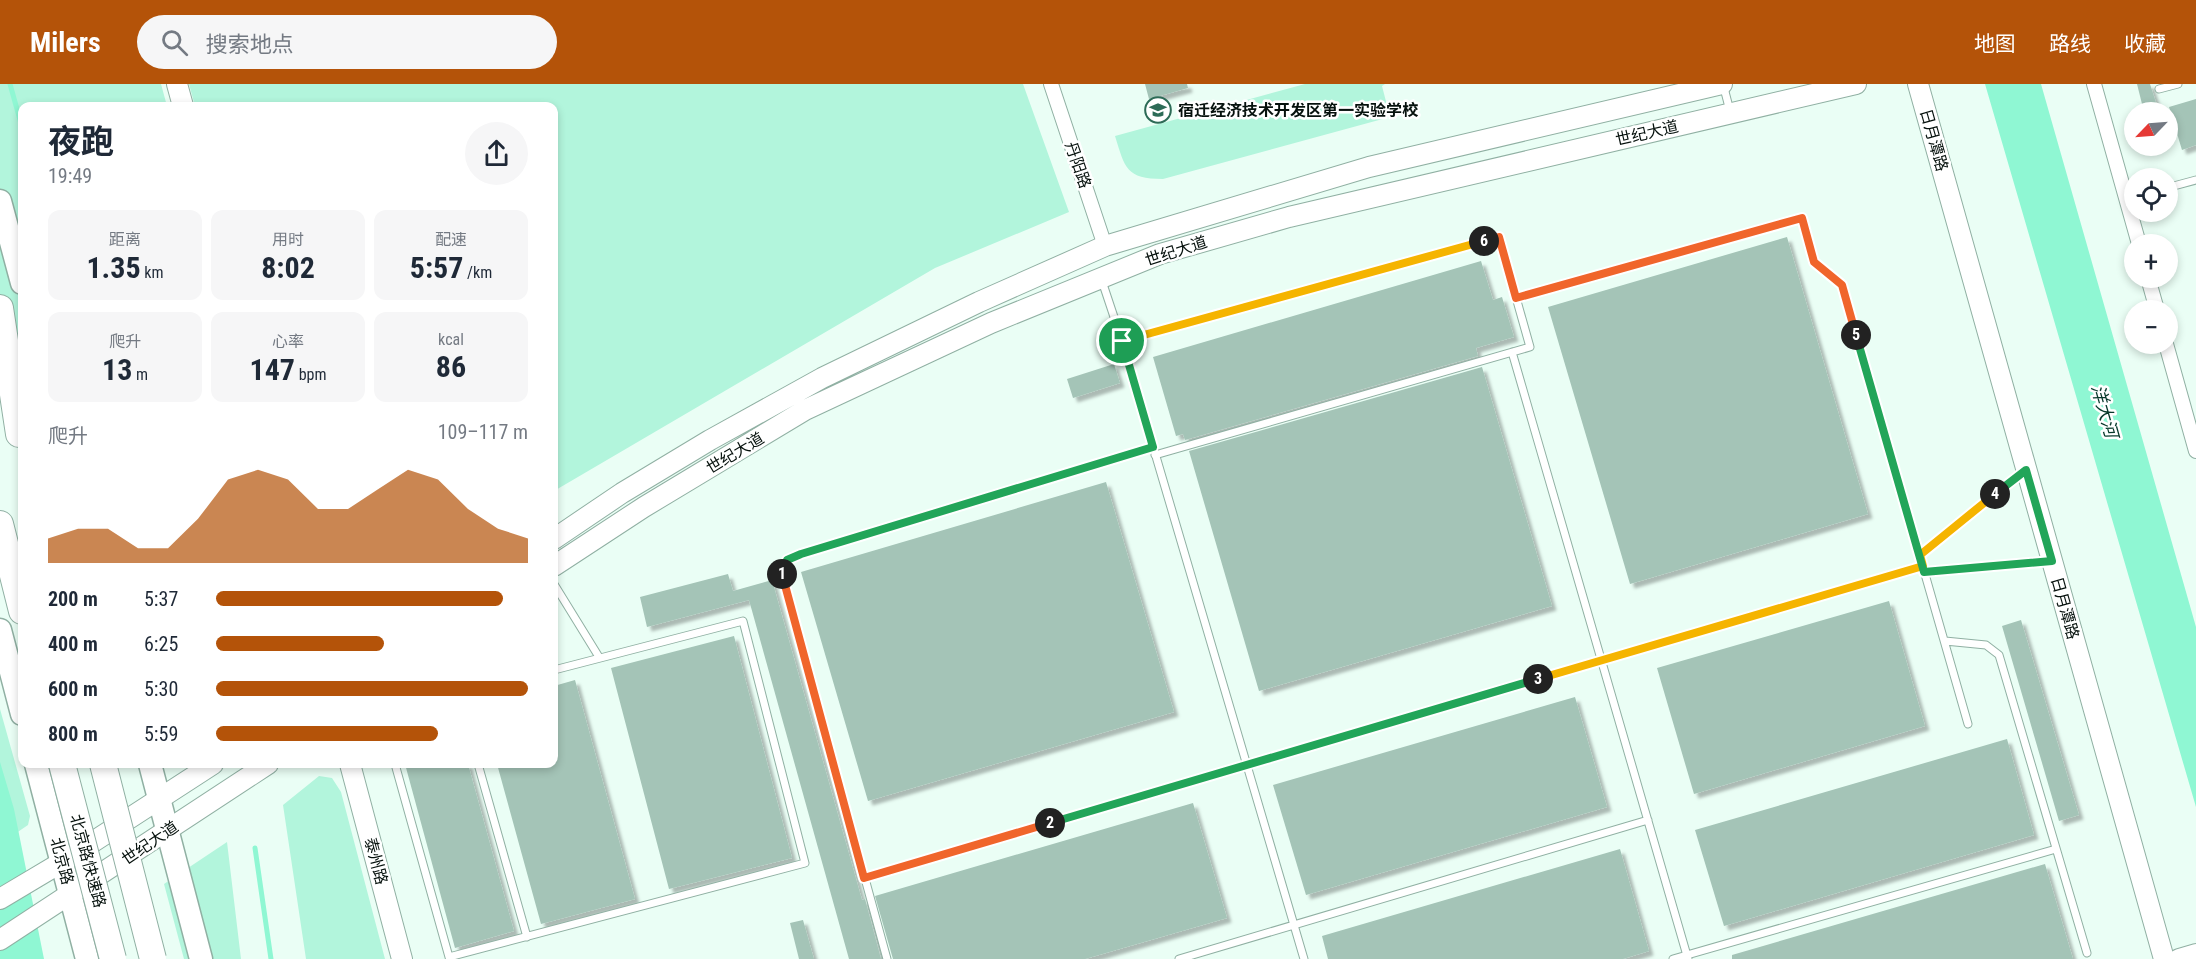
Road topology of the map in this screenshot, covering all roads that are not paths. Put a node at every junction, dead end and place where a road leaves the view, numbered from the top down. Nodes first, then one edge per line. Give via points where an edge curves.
1 (177, 84) edge
2 (1051, 84) edge
3 (1723, 84) edge
4 (1856, 84) edge
5 (1918, 84) edge
6 (2094, 84) edge
7 (2178, 84) edge
8 (2159, 89) dead end
9 (182, 102) edge
10 (1731, 114) junction
11 (2196, 180) edge
12 (2178, 185) edge
13 (0, 201) edge
14 (2136, 234) edge
15 (1105, 246) junction
16 (18, 268) edge
17 (1101, 278) junction
18 (1516, 298) junction
19 (0, 308) edge
20 (1122, 341) junction
21 (1512, 352) junction
22 (2169, 354) edge
23 (0, 361) edge
24 (18, 422) edge
25 (18, 430) edge
26 (1154, 451) junction
27 (2196, 452) edge
28 (2026, 470) junction
29 (628, 490) junction
30 (640, 510) junction
31 (0, 524) edge
32 (558, 536) edge
33 (1920, 555) junction
34 (2052, 561) junction
35 (558, 563) edge
36 (1924, 569) junction
37 (558, 590) edge
38 (18, 595) edge
39 (0, 630) edge
40 (1945, 641) junction
41 (599, 657) junction
42 (1601, 660) junction
43 (558, 669) edge
44 (18, 699) edge
45 (1968, 724) dead end
46 (1247, 765) junction
47 (37, 768) edge
48 (63, 768) edge
49 (104, 768) edge
50 (151, 768) edge
51 (207, 768) edge
52 (262, 768) edge
53 (351, 768) edge
54 (396, 768) edge
55 (479, 768) edge
56 (159, 799) junction
57 (1648, 820) junction
58 (167, 831) junction
59 (2056, 849) junction
60 (62, 862) junction
61 (864, 878) junction
62 (71, 895) junction
63 (0, 899) edge
64 (1294, 925) junction
65 (527, 937) junction
66 (0, 940) edge
67 (2087, 953) dead end
68 (2196, 954) edge
69 (1688, 957) edge
70 (87, 959) edge
71 (113, 959) edge
72 (153, 959) edge
73 (201, 959) edge
74 (402, 959) edge
75 (886, 959) edge
76 (1179, 959) edge
77 (1304, 959) edge
78 (1673, 959) edge
79 (2164, 959) edge
80 (2180, 959) edge

1 - 9 street
2 - 15 street, 丹阳路
3 - 10 lane
3 - 15 street, 世纪大道 via 1369,167
4 - 10 street, 世纪大道
5 - 28 street, 日月潭路
6 - 14 street
7 - 8 lane
10 - 17 street, 世纪大道 via 1289,217 1160,254
11 - 12 lane
13 - 16 main road
15 - 29 street, 世纪大道 via 822,378
17 - 20 lane
17 - 30 street, 世纪大道 via 991,323 805,410
18 - 20 lane via 1499,237
18 - 21 lane via 1530,347
18 - 33 lane via 1802,218 1814,262 1842,285
19 - 24 highway
20 - 26 lane
21 - 26 lane
21 - 42 lane
22 - 27 street
23 - 25 highway
26 - 46 lane
26 - 61 lane via 787,560 782,575
28 - 33 lane
28 - 34 street, 日月潭路
29 - 30 lane
29 - 32 street, 世纪大道
30 - 35 street, 世纪大道
31 - 38 highway
33 - 36 lane
34 - 36 lane
34 - 79 street, 日月潭路
36 - 40 lane
36 - 42 lane
37 - 41 lane
39 - 44 main road
40 - 45 lane
40 - 59 lane via 1986,645 1999,655
41 - 43 lane
41 - 65 lane via 743,621 805,863
42 - 46 lane
42 - 57 lane
46 - 61 lane
46 - 64 lane
47 - 60 main road, 北京路
48 - 71 highway, 北京路快速路, bridge
49 - 72 highway, bridge
50 - 56 main road
51 - 56 street, 世纪大道
52 - 58 street, 世纪大道
53 - 74 street, 泰州路
54 - 65 lane via 449,957
55 - 65 lane
56 - 58 main road
56 - 60 street, 世纪大道
57 - 64 lane
57 - 69 lane
58 - 62 street, 世纪大道
58 - 73 main road
59 - 67 lane
59 - 69 lane
60 - 62 main road, 北京路
60 - 63 street, 世纪大道
61 - 75 lane
62 - 66 street, 世纪大道
62 - 70 main road, 北京路
64 - 76 lane
64 - 77 lane
68 - 80 street
69 - 78 lane

